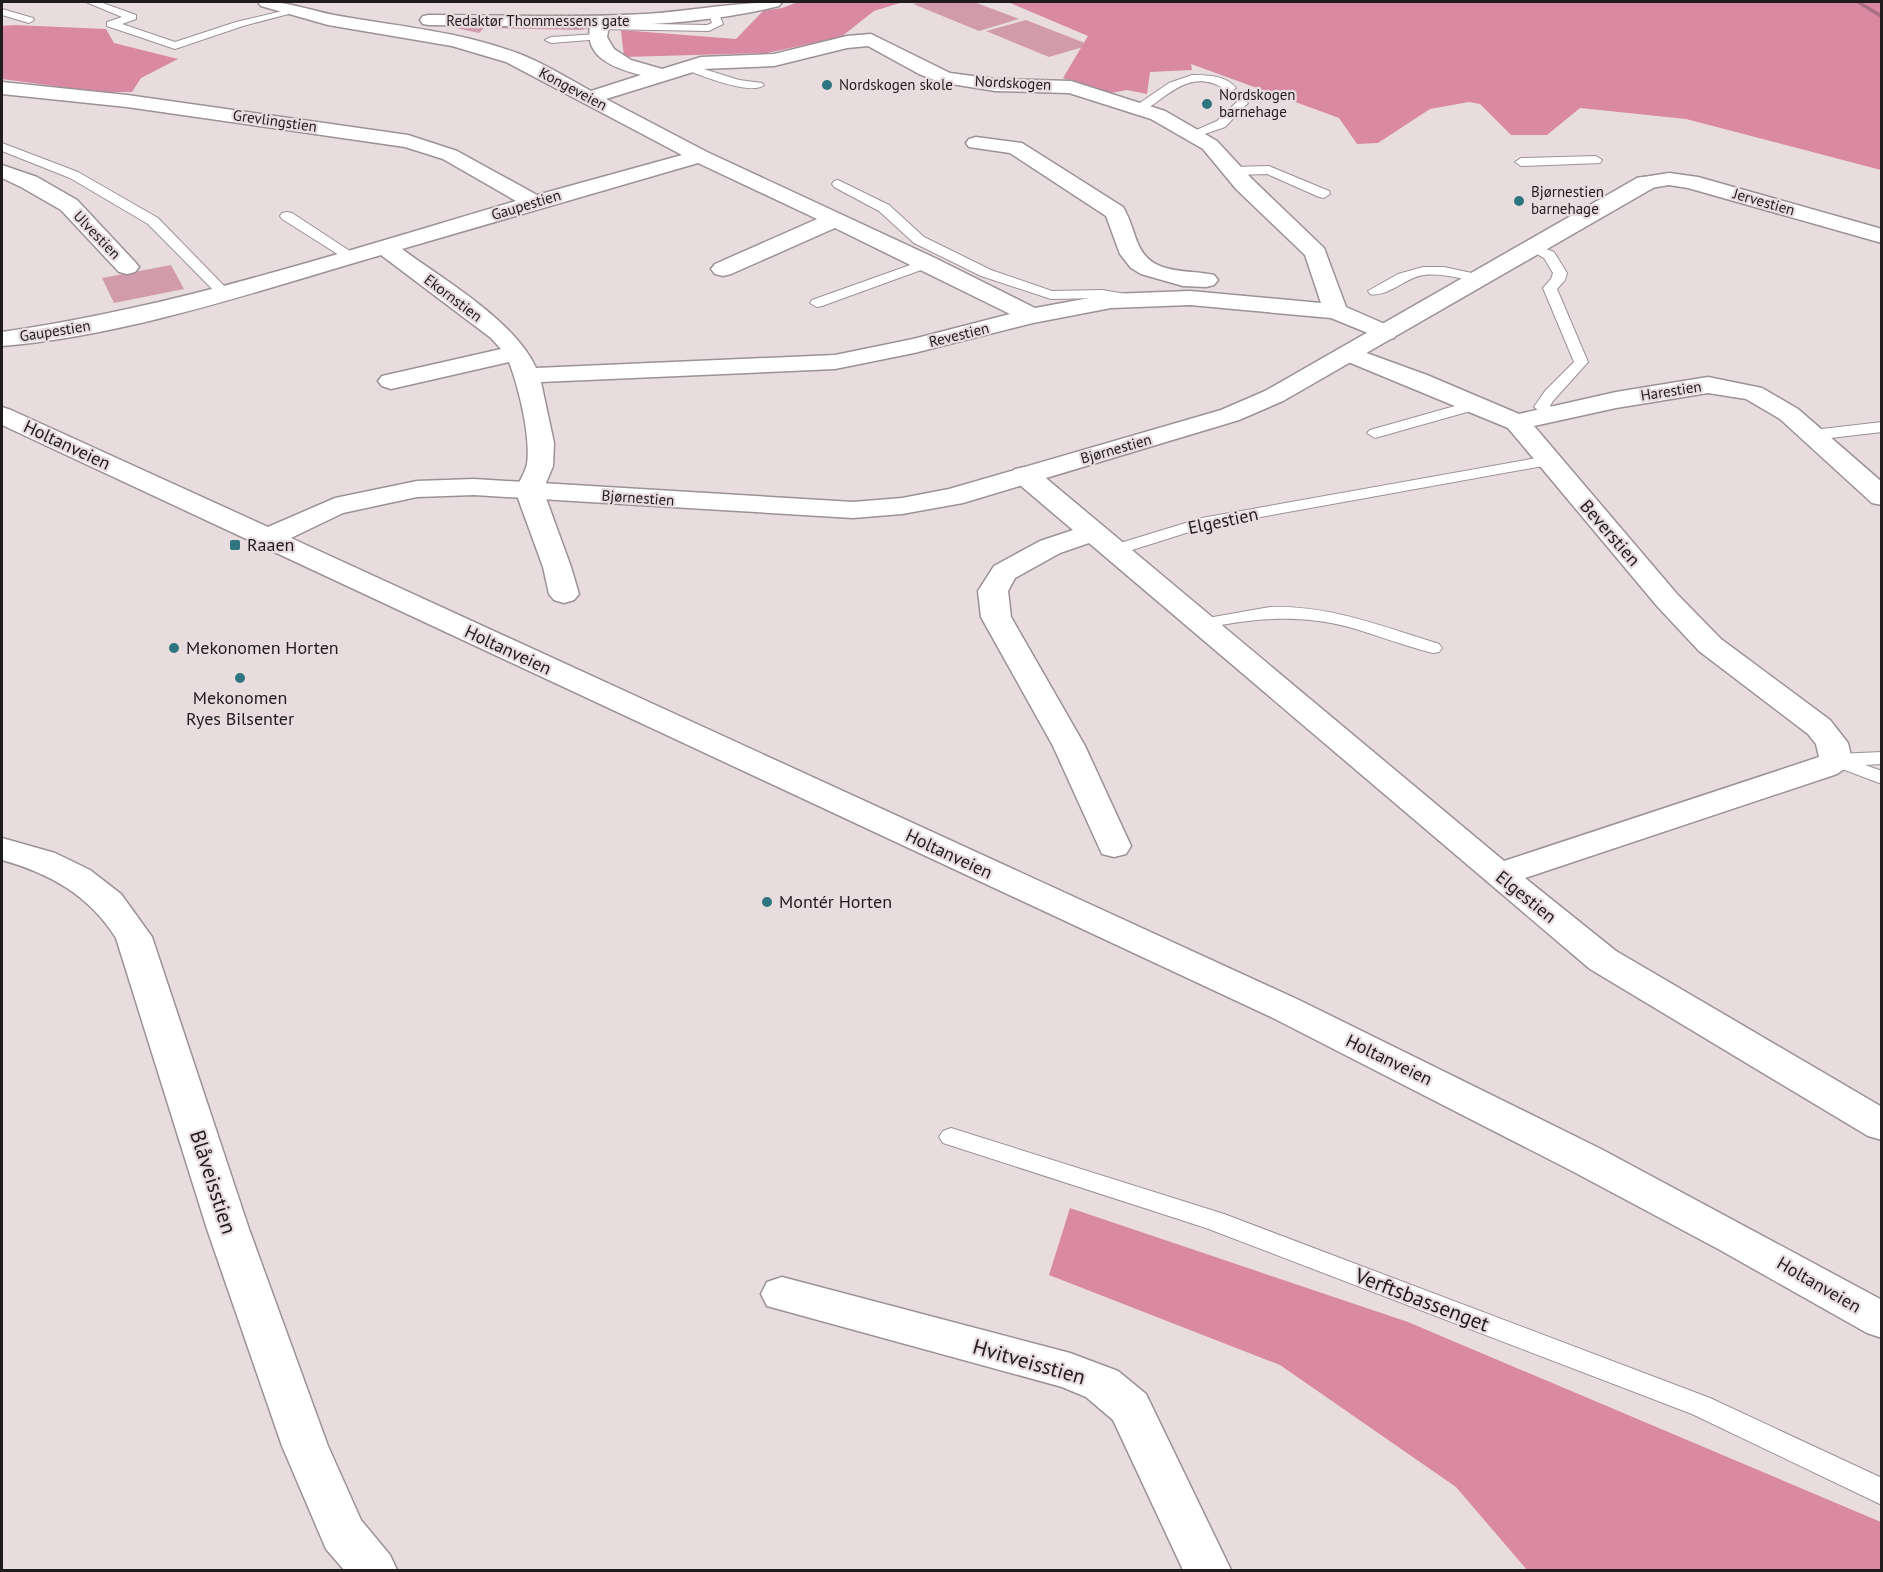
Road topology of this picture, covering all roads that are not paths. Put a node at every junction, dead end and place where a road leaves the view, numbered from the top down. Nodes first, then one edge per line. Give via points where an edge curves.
1 (91, 2) edge
2 (267, 2) edge
3 (773, 2) edge
4 (299, 6) edge
5 (2, 12) edge
6 (29, 20) dead end
7 (599, 28) junction
8 (551, 40) dead end
9 (189, 52) dead end
10 (688, 67) junction
11 (663, 75) junction
12 (758, 85) dead end
13 (2, 88) edge
14 (1226, 91) dead end
15 (591, 97) junction
16 (1242, 103) dead end
17 (1134, 111) junction
18 (1191, 133) junction
19 (976, 142) dead end
20 (2, 147) edge
21 (700, 156) junction
22 (1596, 160) dead end
23 (1521, 162) dead end
24 (63, 170) junction
25 (2, 171) edge
26 (1233, 171) junction
27 (29, 182) junction
28 (1645, 183) joint
29 (837, 184) dead end
30 (1324, 194) dead end
31 (534, 202) junction
32 (287, 216) dead end
33 (834, 220) junction
34 (1881, 236) edge
35 (1531, 247) junction
36 (386, 248) junction
37 (352, 257) junction
38 (927, 263) junction
39 (128, 267) dead end
40 (723, 269) dead end
41 (1476, 278) junction
42 (1244, 282) dead end
43 (1375, 291) dead end
44 (224, 292) junction
45 (1134, 300) junction
46 (817, 303) dead end
47 (1336, 311) junction
48 (1032, 316) junction
49 (1385, 333) junction
50 (2, 339) edge
51 (517, 353) junction
52 (1350, 354) junction
53 (526, 376) junction
54 (391, 381) dead end
55 (1476, 405) junction
56 (1552, 414) junction
57 (2, 416) edge
58 (1517, 422) junction
59 (1881, 427) edge
60 (1376, 433) dead end
61 (1813, 435) junction
62 (1548, 461) junction
63 (1025, 476) junction
64 (529, 490) junction
65 (1881, 497) edge
66 (267, 538) junction
67 (1102, 542) junction
68 (564, 594) dead end
69 (1202, 624) junction
70 (1433, 648) dead end
71 (1881, 758) edge
72 (1836, 760) junction
73 (1881, 778) edge
74 (1114, 846) dead end
75 (2, 849) edge
76 (1499, 875) junction
77 (1881, 1126) edge
78 (951, 1137) dead end
79 (782, 1294) dead end
80 (1881, 1321) edge
81 (1881, 1493) edge
82 (373, 1570) edge
83 (1207, 1570) edge

1 - 4 lane, Kongeveien via 132,17 111,24 175,46
2 - 4 street, Kongeveien
3 - 7 street, Redaktør Thommessens gate via 714,14
4 - 7 street, Redaktør Thommessens gate via 401,20
4 - 9 lane
4 - 15 street, Kongeveien via 391,31 485,47
5 - 6 lane
7 - 8 lane
7 - 11 street via 604,50 618,62
10 - 11 street, Nordskogen
10 - 12 lane via 738,83
10 - 17 street, Nordskogen via 715,61 774,60 871,40 946,78 994,85 1071,87
11 - 15 street, Nordskogen
13 - 31 street, Grevlingstien via 127,101 408,141 450,155
14 - 17 lane via 1230,88 1219,81 1183,80
15 - 21 street, Kongeveien
16 - 18 lane via 1221,124
17 - 18 street, Nordskogen
18 - 26 street, Nordskogen via 1210,145
19 - 42 street via 1015,147 1115,213 1127,246 1137,260 1155,273 1176,279
20 - 24 lane
21 - 31 street, Gaupestien
21 - 33 street, Kongeveien
22 - 23 lane
24 - 27 lane
24 - 44 lane via 153,221
25 - 27 street, Ulvestien
26 - 30 lane via 1269,170
26 - 47 street, Nordskogen via 1316,253 1317,286
27 - 39 street, Ulvestien via 69,206
28 - 34 street, Jervestien via 1669,179 1690,182
28 - 35 street, Bjørnestien
29 - 45 lane via 884,208 920,240 986,273 1052,295 1102,294
31 - 36 street, Gaupestien
32 - 37 lane
33 - 38 street, Kongeveien
33 - 40 street
35 - 41 street, Bjørnestien
35 - 56 lane via 1549,255 1560,273 1550,288 1581,362 1548,394 1542,407
36 - 37 street, Gaupestien
36 - 51 street, Ekornstien via 500,333
37 - 44 street, Gaupestien
38 - 46 lane
38 - 48 street, Kongeveien
41 - 43 lane via 1418,270
41 - 49 street, Bjørnestien
44 - 50 street, Gaupestien via 68,330
45 - 47 street, Revestien via 1190,298
45 - 48 street, Revestien
47 - 49 street, Revestien
48 - 53 street, Revestien via 835,362
49 - 52 street, Bjørnestien
51 - 53 street, Ekornstien
51 - 54 street
52 - 55 street, Beverstien
52 - 63 street, Bjørnestien via 1274,396 1230,415
53 - 64 street, Ekornstien via 541,443 540,466
55 - 58 street, Beverstien
55 - 60 lane
56 - 58 street, Harestien
56 - 61 street, Harestien via 1708,385 1753,393 1789,414
57 - 66 street, Holtanveien
58 - 62 street, Beverstien
59 - 61 lane
61 - 65 street, Harestien
62 - 67 lane, Elgestien
62 - 72 street, Beverstien via 1710,645 1819,727 1832,743
63 - 64 street, Bjørnestien via 953,497 853,510
63 - 67 street, Elgestien
64 - 66 street, Bjørnestien via 417,489 336,506
64 - 68 street
66 - 80 street, Holtanveien via 1286,1009 1503,1116 1758,1250
67 - 69 street, Elgestien
67 - 74 street via 1050,547 1004,572 993,591 996,617 1069,746
69 - 70 lane via 1243,615 1307,613
69 - 76 street, Elgestien
71 - 72 lane
72 - 73 lane
72 - 76 street via 1825,767
75 - 82 street, Blåveisstien via 71,872 103,895 134,937 228,1229 305,1446 343,1534
76 - 77 street, Elgestien via 1603,960
78 - 81 lane, Verftsbassenget via 1215,1221 1701,1406
79 - 83 street, Hvitveisstien via 1070,1371 1102,1384 1130,1407

